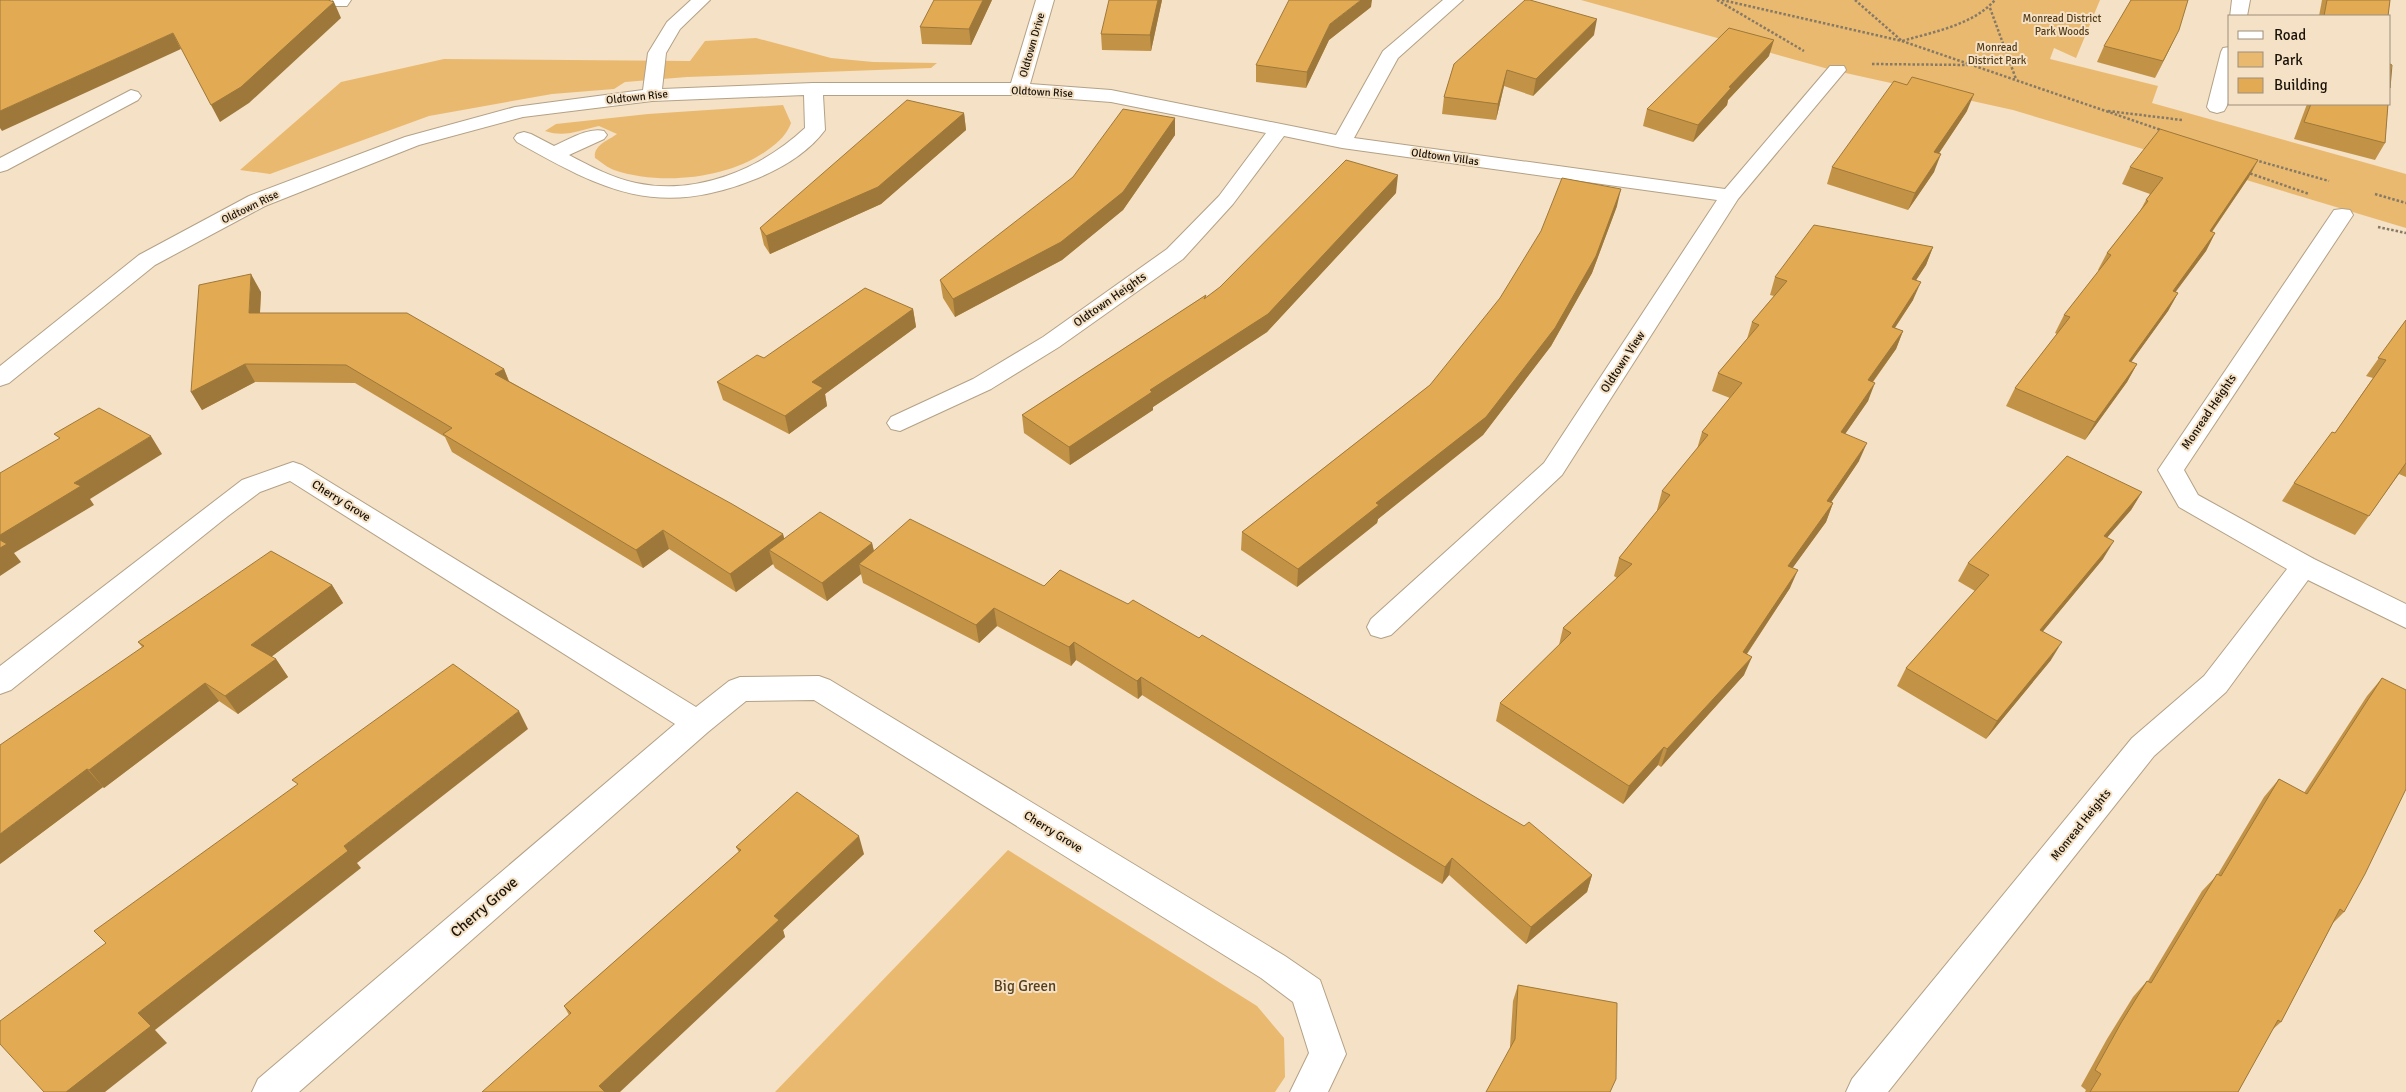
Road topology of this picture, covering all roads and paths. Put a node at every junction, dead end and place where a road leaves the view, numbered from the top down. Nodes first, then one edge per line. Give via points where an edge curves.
1 (701, 0) edge
2 (1045, 0) edge
3 (1454, 0) edge
4 (1722, 0) edge
5 (1856, 0) edge
6 (1995, 0) edge
7 (2241, 0) edge
8 (1990, 8) junction
9 (2238, 15) edge
10 (1902, 40) junction
11 (2228, 60) edge
12 (1836, 70) dead end
13 (2016, 80) junction
14 (813, 90) junction
15 (1019, 90) junction
16 (652, 95) junction
17 (132, 96) dead end
18 (2217, 107) joint
19 (2103, 110) junction
20 (1280, 128) junction
21 (2168, 133) edge
22 (597, 135) dead end
23 (524, 138) dead end
24 (1342, 142) junction
25 (553, 154) junction
26 (2253, 159) edge
27 (0, 166) edge
28 (2243, 171) edge
29 (2330, 181) dead end
30 (2368, 192) dead end
31 (1730, 196) junction
32 (2406, 203) edge
33 (2342, 215) joint
34 (2372, 225) dead end
35 (2406, 233) edge
36 (0, 378) edge
37 (900, 423) dead end
38 (2304, 566) junction
39 (2406, 617) edge
40 (1381, 627) dead end
41 (0, 682) edge
42 (697, 723) junction
43 (271, 1092) edge
44 (1309, 1092) edge
45 (1865, 1092) edge

1 - 16 street via 673,26 656,54
2 - 15 street, Oldtown Drive
3 - 24 street via 1390,55
4 - 10 path
5 - 10 path
6 - 8 path
7 - 9 street
8 - 10 path via 1941,29
8 - 13 path
10 - 13 path
11 - 18 street
12 - 31 street, Oldtown View
13 - 19 path
14 - 15 street, Oldtown Rise
14 - 16 street, Oldtown Rise
14 - 25 street via 815,130 804,141 778,161 741,178 711,186 646,191 581,170
15 - 20 street, Oldtown Rise via 1111,96
16 - 36 street, Oldtown Rise via 522,111 412,141 257,201 147,260
17 - 27 street
18 - 19 path via 2201,110 2183,120
19 - 21 path
20 - 24 street, Oldtown Rise
20 - 37 street, Oldtown Heights via 1226,200 1175,254 1051,342 982,384
22 - 25 street
23 - 25 street
24 - 31 street, Oldtown Villas
26 - 29 path
28 - 33 path via 2311,195
30 - 32 path
31 - 40 street, Oldtown View via 1553,469
33 - 38 street, Monread Heights via 2171,470 2188,501
34 - 35 path
38 - 39 street, Monread Heights
38 - 45 street, Monread Heights via 2215,684 2143,747
41 - 42 street, Cherry Grove via 219,508 251,486 293,471
42 - 43 street, Cherry Grove
42 - 44 street, Cherry Grove via 740,689 819,688 1307,992 1328,1054

